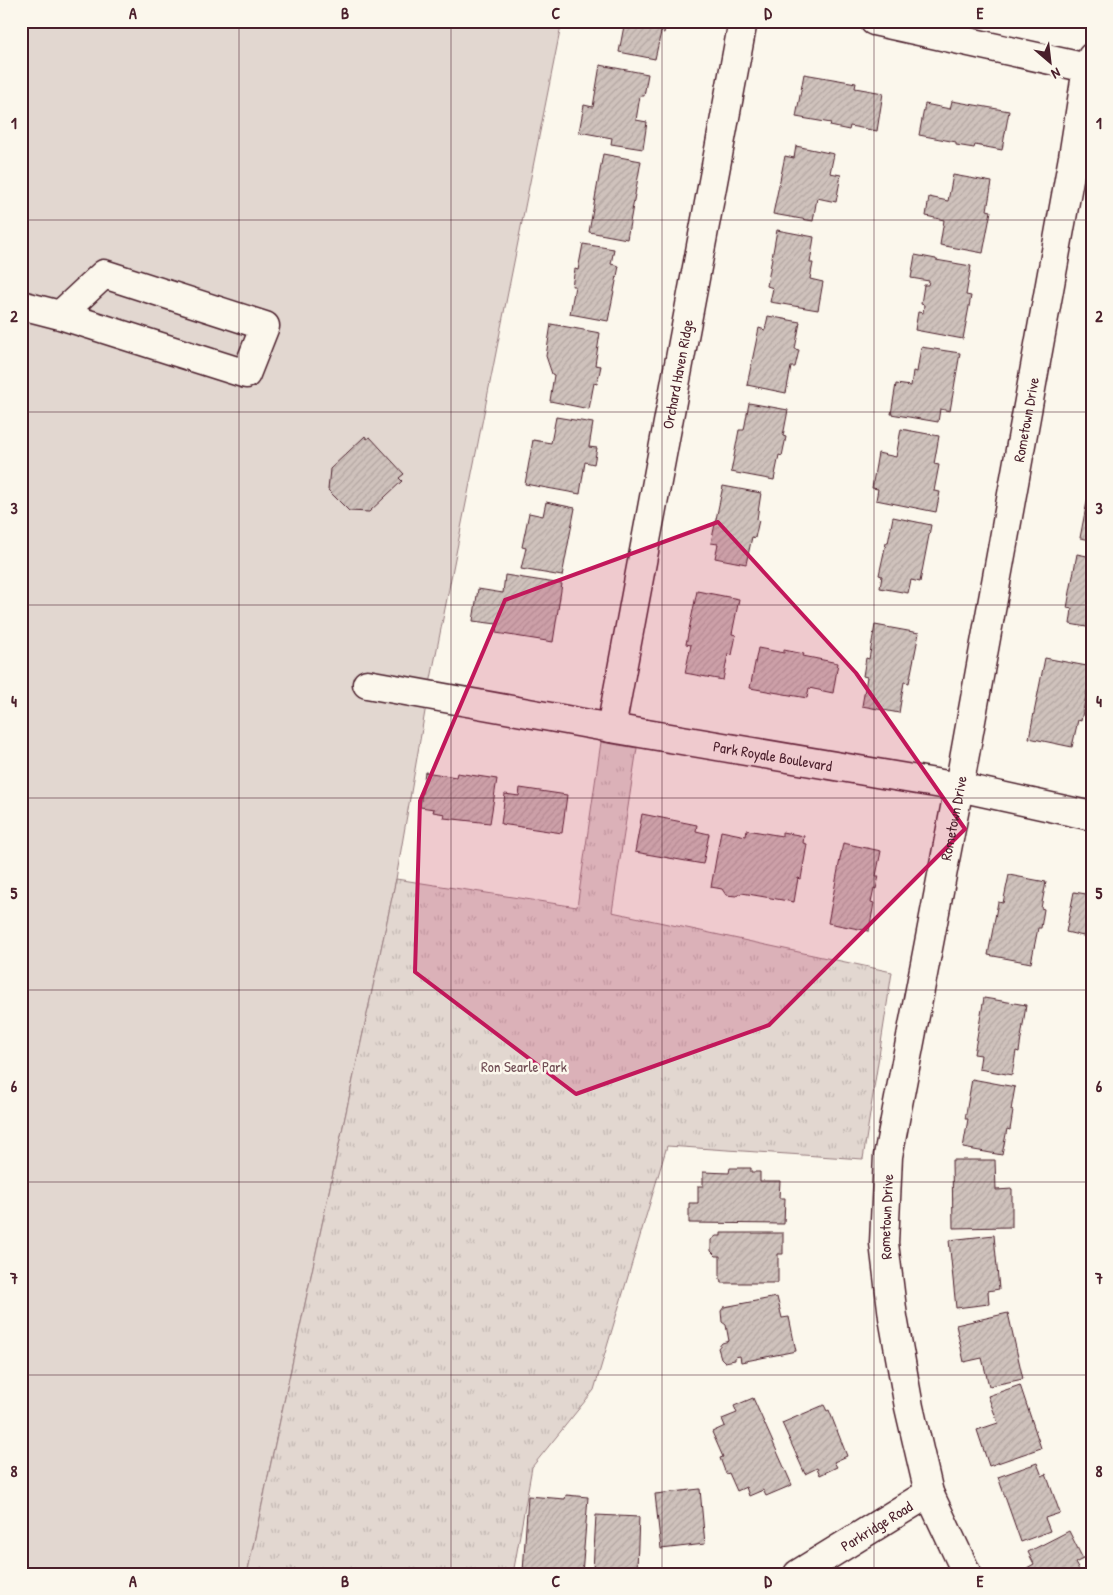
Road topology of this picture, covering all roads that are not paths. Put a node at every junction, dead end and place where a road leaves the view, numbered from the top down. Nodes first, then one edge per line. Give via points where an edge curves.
1 (743, 21) edge
2 (874, 21) edge
3 (1089, 63) edge
4 (21, 305) edge
5 (60, 315) junction
6 (367, 684) dead end
7 (611, 728) junction
8 (959, 787) junction
9 (1092, 816) edge
10 (929, 1493) junction
11 (798, 1574) edge
12 (967, 1574) edge

1 - 7 street, Orchard Haven Ridge
2 - 3 street
3 - 8 street, Rometown Drive
4 - 5 street
5 - 5 street via 246,374 265,326 104,274
6 - 7 street, Park Royale Boulevard
7 - 8 street, Park Royale Boulevard
8 - 9 street, Park Royale Boulevard
8 - 10 street, Rometown Drive via 888,1156 884,1243 894,1326
10 - 11 street, Parkridge Road
10 - 12 street, Rometown Drive

